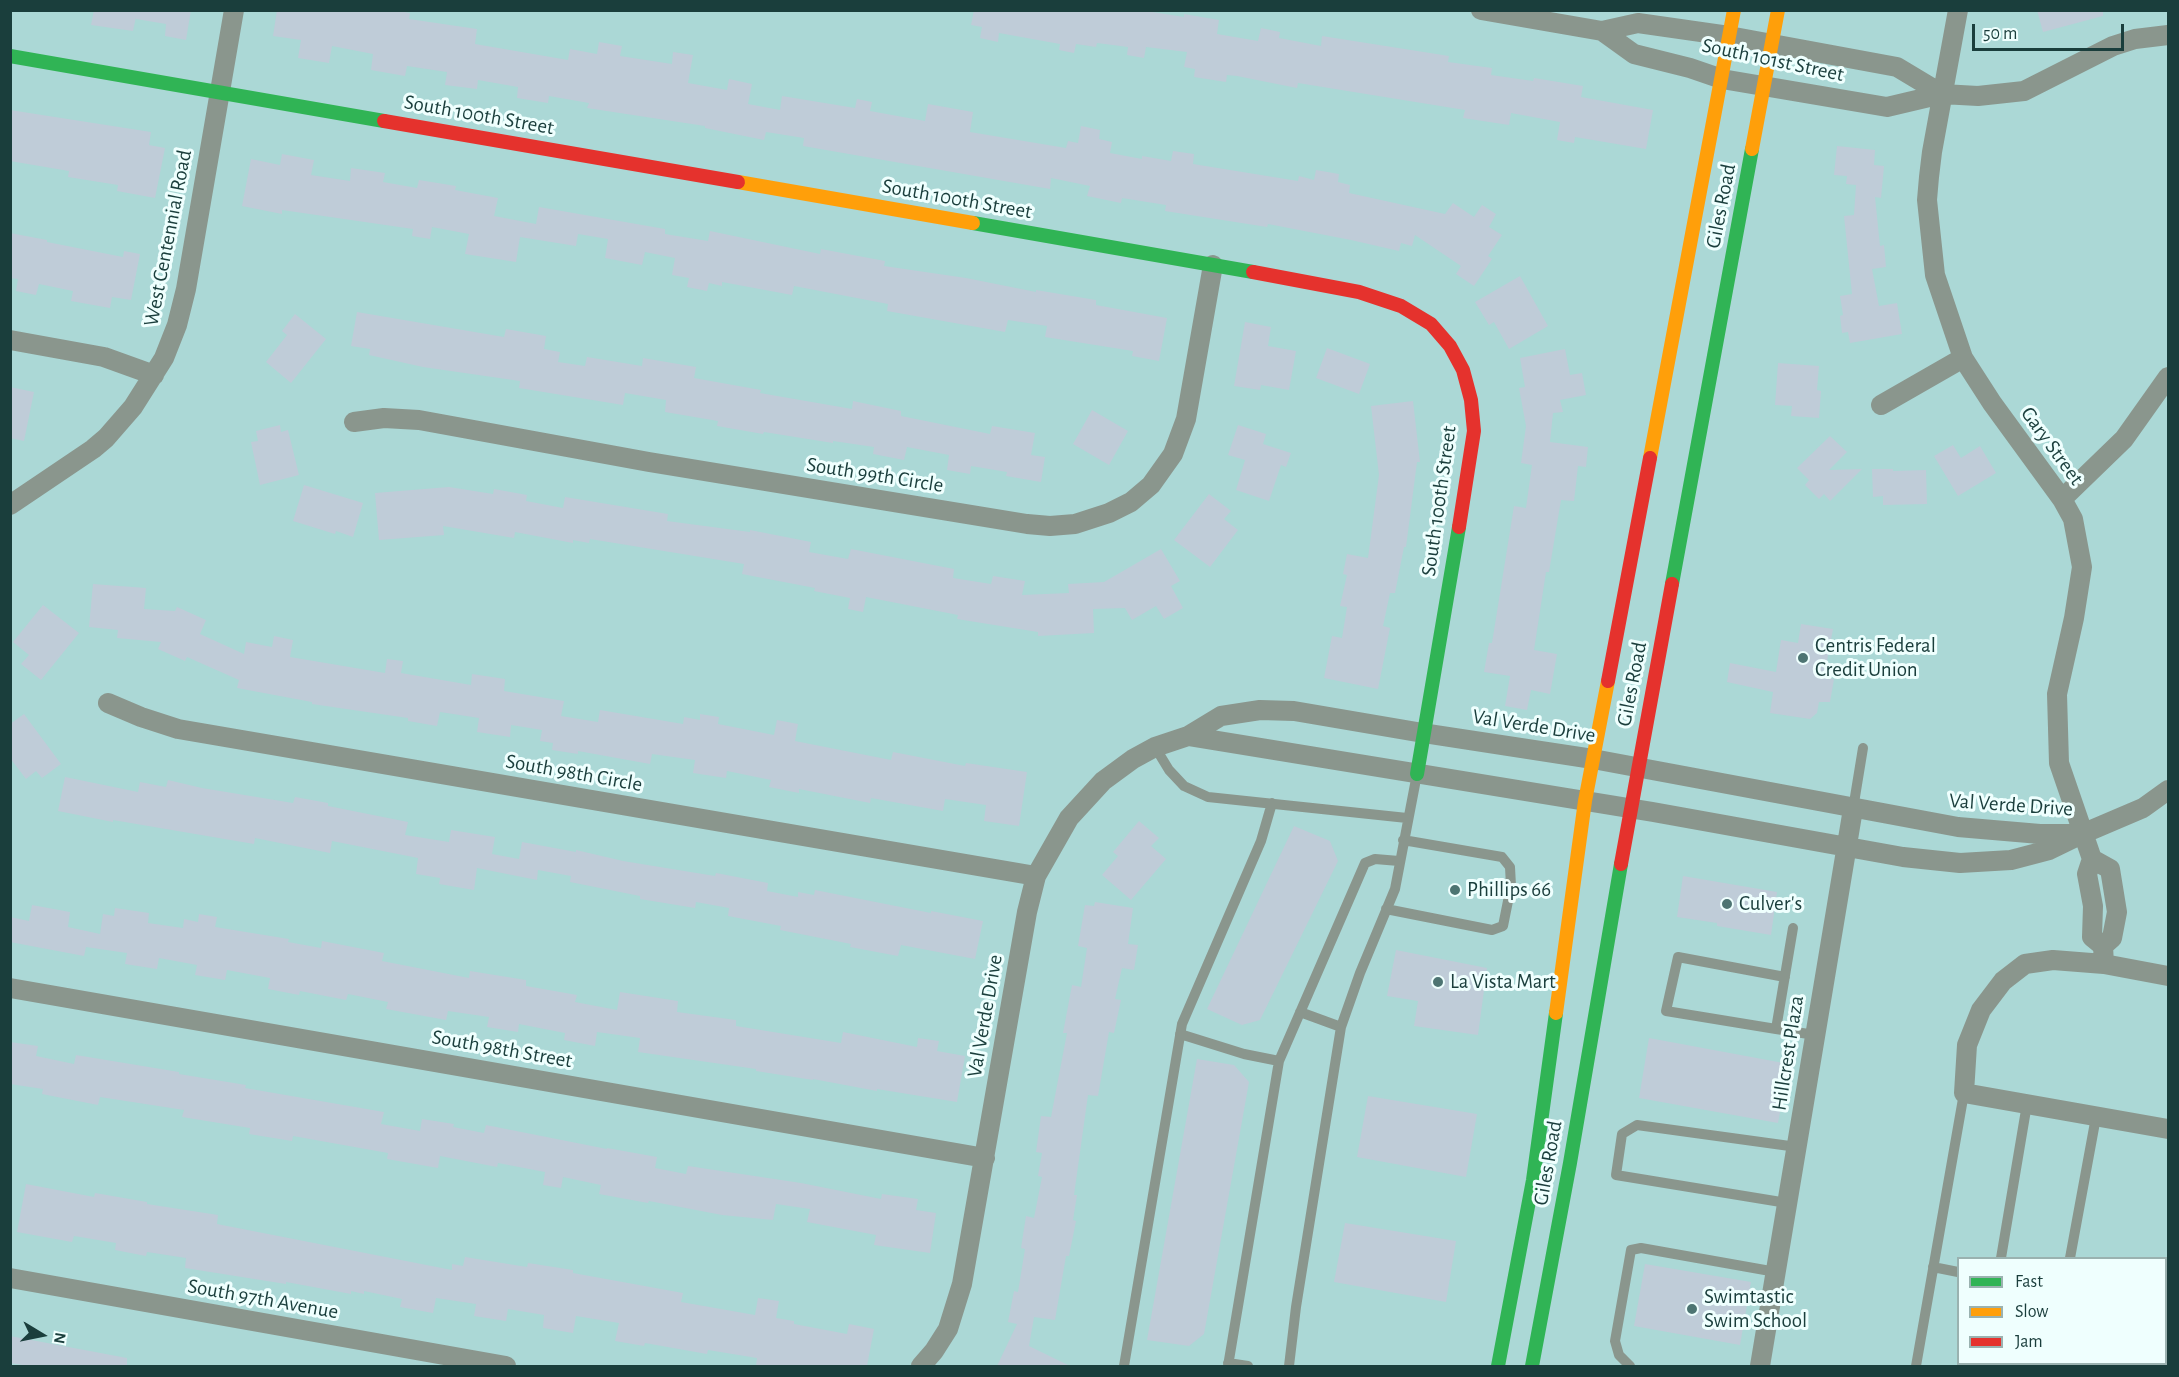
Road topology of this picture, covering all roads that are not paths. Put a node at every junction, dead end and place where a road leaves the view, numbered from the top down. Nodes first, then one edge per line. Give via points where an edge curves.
1 (234, 10) edge
2 (1481, 10) edge
3 (1734, 10) edge
4 (1778, 10) edge
5 (1958, 10) edge
6 (1553, 16) edge
7 (1602, 31) junction
8 (2169, 35) edge
9 (1729, 36) junction
10 (1772, 44) junction
11 (10, 56) edge
12 (1722, 79) junction
13 (1765, 86) junction
14 (220, 91) junction
15 (1942, 94) junction
16 (1213, 265) junction
17 (10, 340) edge
18 (1963, 358) junction
19 (154, 375) junction
20 (2169, 377) edge
21 (1881, 405) dead end
22 (354, 422) dead end
23 (2062, 499) junction
24 (10, 505) edge
25 (108, 703) dead end
26 (1423, 733) junction
27 (1188, 736) junction
28 (1155, 747) junction
29 (1863, 748) dead end
30 (1593, 759) junction
31 (1638, 767) junction
32 (1417, 774) junction
33 (2169, 790) edge
34 (1585, 801) junction
35 (1272, 803) junction
36 (1630, 809) junction
37 (1853, 809) junction
38 (1407, 818) junction
39 (2082, 834) junction
40 (1403, 840) junction
41 (1847, 846) junction
42 (1399, 861) junction
43 (1036, 876) junction
44 (1386, 909) junction
45 (1793, 928) dead end
46 (2103, 955) junction
47 (2169, 976) edge
48 (1785, 977) junction
49 (10, 988) edge
50 (1300, 1012) junction
51 (1341, 1027) junction
52 (1776, 1029) junction
53 (1179, 1034) junction
54 (1815, 1035) junction
55 (1279, 1061) junction
56 (1964, 1093) junction
57 (2027, 1104) junction
58 (2096, 1117) junction
59 (2169, 1129) edge
60 (1797, 1147) junction
61 (985, 1158) junction
62 (1787, 1203) junction
63 (2001, 1257) edge
64 (2070, 1257) edge
65 (1933, 1267) junction
66 (1776, 1272) junction
67 (1957, 1272) edge
68 (10, 1278) edge
69 (1228, 1365) edge
70 (506, 1366) edge
71 (921, 1366) edge
72 (1124, 1366) edge
73 (1248, 1366) edge
74 (1289, 1366) edge
75 (1498, 1366) edge
76 (1532, 1366) edge
77 (1630, 1366) edge
78 (1760, 1366) edge
79 (1916, 1366) edge

1 - 14 street, West Centennial Road
2 - 6 street, South 101st Street
3 - 9 main road, Giles Road
4 - 10 main road, Giles Road
5 - 15 street, Gary Street
6 - 7 street, South 101st Street
7 - 9 street, South 101st Street via 1638,23
7 - 12 street, South 101st Street via 1634,54
8 - 15 street, South 101st Street via 2113,46 2024,91 1978,96
9 - 10 street, South 101st Street
9 - 12 main road, Giles Road
10 - 13 main road, Giles Road
10 - 15 street, South 101st Street via 1897,67
11 - 14 main road, South 100th Street
12 - 13 street, South 101st Street
12 - 30 main road, Giles Road
13 - 15 street, South 101st Street via 1887,107
13 - 31 main road, Giles Road
14 - 16 main road, South 100th Street
14 - 19 street, West Centennial Road via 182,307 171,342
15 - 18 street, Gary Street via 1928,200 1935,275
16 - 22 street, South 99th Circle via 1183,431 1173,454 1151,485 1131,502 1076,524 1027,524 419,420 384,418
16 - 26 main road, South 100th Street via 1359,292 1401,306 1431,324 1450,346 1463,370 1471,400 1472,456
17 - 19 street via 104,357
18 - 21 street
18 - 23 street, Gary Street
19 - 24 street, West Centennial Road via 124,419 100,443
20 - 23 street via 2124,438
23 - 39 street, Gary Street via 2073,519 2082,567 2057,694 2059,763
25 - 43 street, South 98th Circle via 178,729
26 - 27 street, Val Verde Drive via 1315,714 1260,710 1221,717
26 - 30 street, Val Verde Drive
26 - 32 main road, South 100th Street
27 - 28 street, Val Verde Drive
27 - 32 street, Val Verde Drive
28 - 35 lane via 1184,786 1208,797
28 - 43 street, Val Verde Drive via 1117,770 1078,806
29 - 37 lane, Hillcrest Plaza
30 - 31 street, Val Verde Drive
30 - 34 main road, Giles Road
31 - 36 main road, Giles Road
31 - 37 street, Val Verde Drive
32 - 34 street, Val Verde Drive
32 - 38 lane
33 - 39 street via 2144,808
34 - 36 street, Val Verde Drive
34 - 75 main road, Giles Road via 1533,1180
35 - 38 lane
35 - 53 lane via 1261,841
36 - 41 street, Val Verde Drive
36 - 76 main road, Giles Road
37 - 39 street, Val Verde Drive via 1958,827
37 - 41 street, Hillcrest Plaza
38 - 40 lane
39 - 41 street, Val Verde Drive via 2049,850 2011,860 1960,863
39 - 46 street, Gary Street via 2092,859 2087,874 2093,906 2092,937
40 - 42 lane
40 - 44 lane via 1502,857 1510,867 1511,886 1503,926 1492,930
41 - 54 street, Hillcrest Plaza
42 - 44 lane via 1395,889
42 - 50 lane via 1365,862
43 - 61 street, Val Verde Drive
44 - 51 lane
45 - 48 lane
46 - 47 street
46 - 56 street via 2025,964 2003,981 1981,1010 1967,1045
48 - 52 lane
48 - 52 lane via 1678,957 1666,1011
49 - 61 street, South 98th Street
50 - 51 lane
50 - 55 lane
51 - 74 lane
52 - 54 lane
53 - 55 lane
53 - 72 lane
54 - 60 street, Hillcrest Plaza
55 - 69 lane
56 - 57 street
56 - 65 lane
57 - 58 street
57 - 63 lane
58 - 59 street
58 - 64 lane
60 - 62 street, Hillcrest Plaza
60 - 62 lane via 1637,1125 1622,1134 1616,1175
61 - 71 street, Val Verde Drive via 955,1310 942,1339
62 - 66 street, Hillcrest Plaza
65 - 67 lane
65 - 79 lane
66 - 77 lane via 1641,1248 1631,1250 1615,1341 1619,1355
66 - 78 street, Hillcrest Plaza
68 - 70 street, South 97th Avenue
69 - 73 lane

